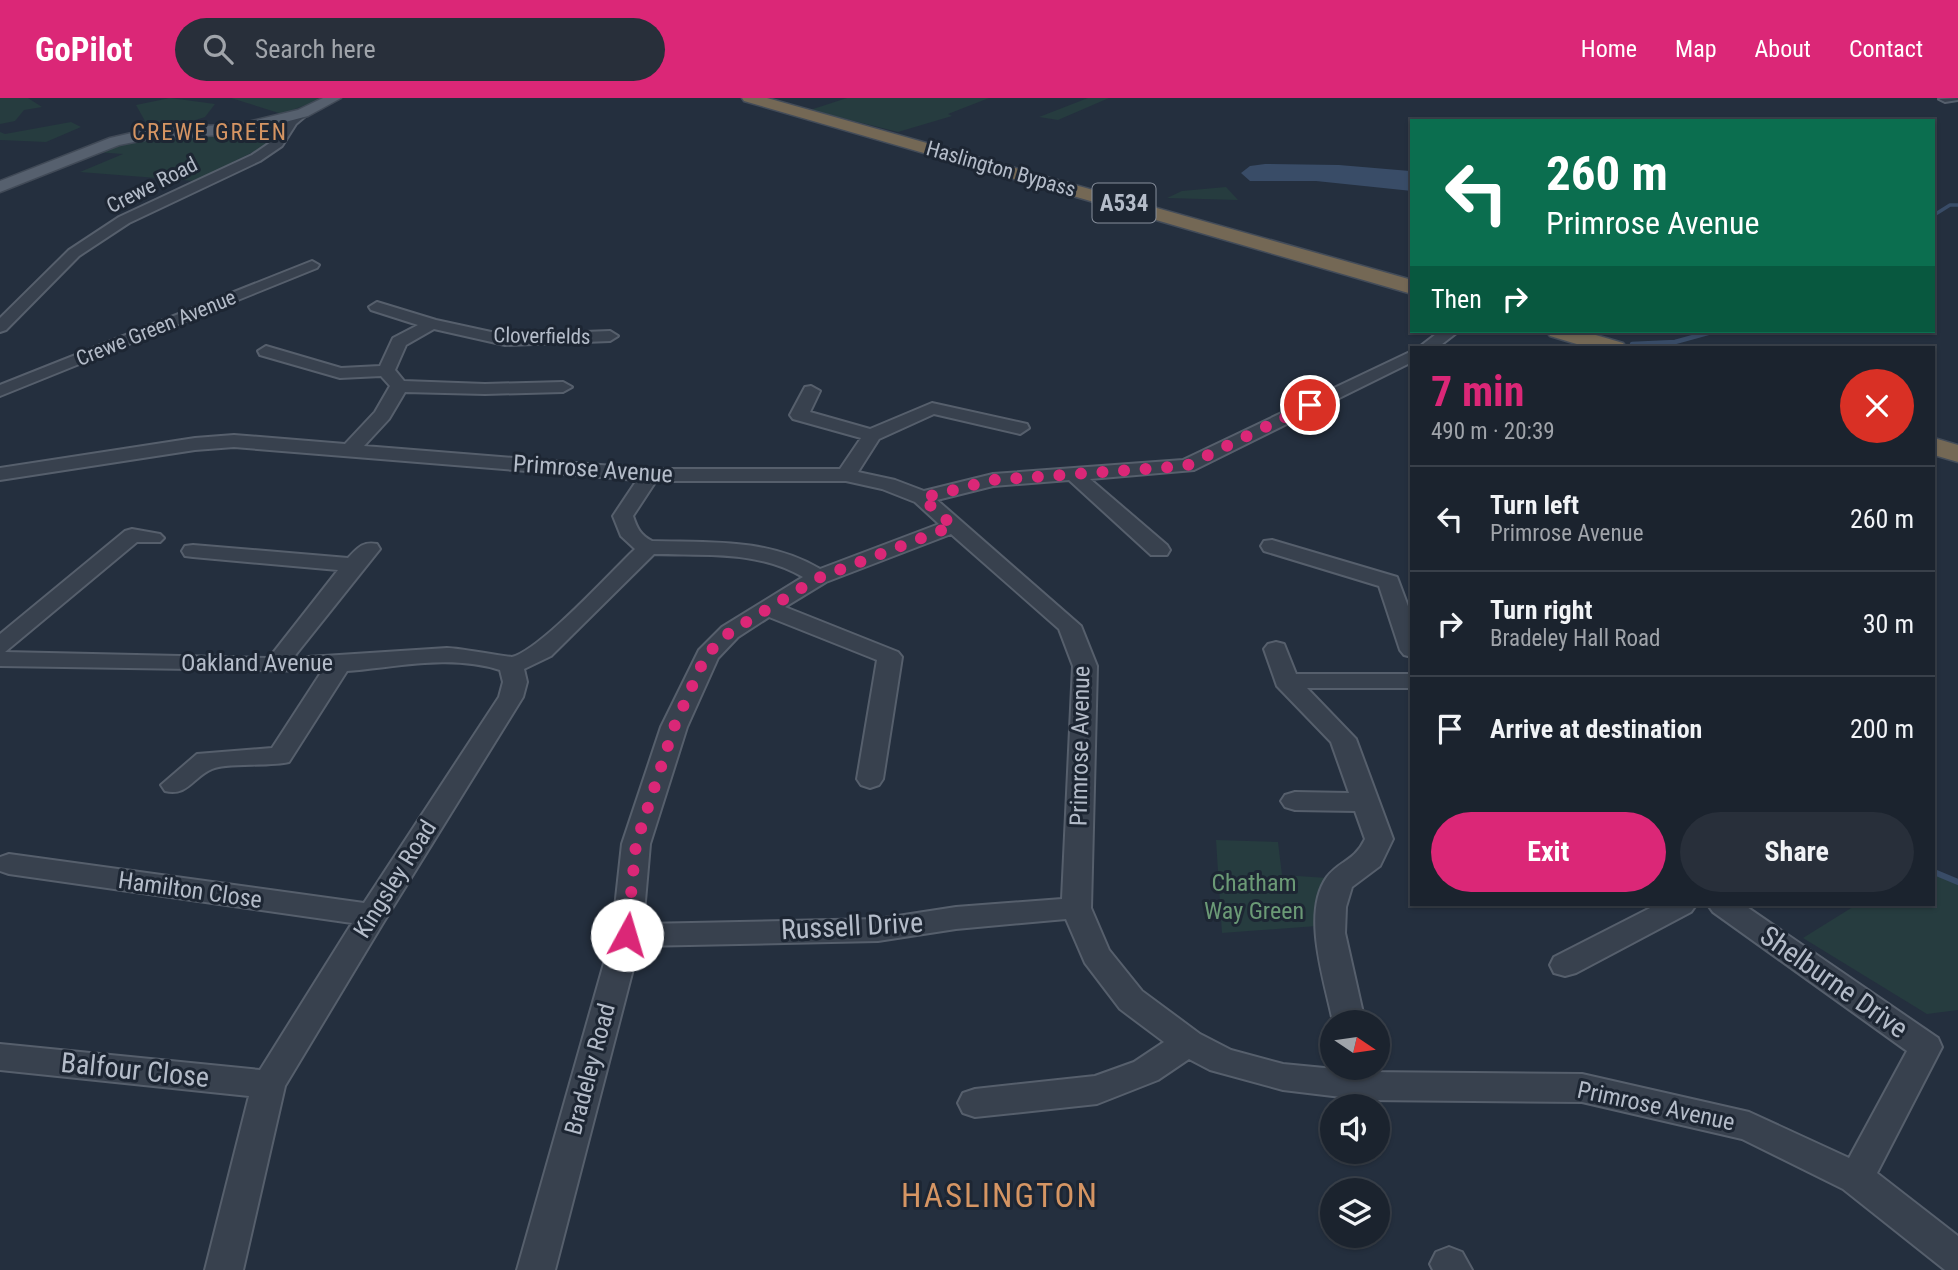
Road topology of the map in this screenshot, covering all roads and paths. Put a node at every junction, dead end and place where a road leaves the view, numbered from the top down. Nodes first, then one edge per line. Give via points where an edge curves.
1 (334, 98) edge
2 (751, 98) edge
3 (303, 113) junction
4 (0, 187) edge
5 (312, 265) dead end
6 (1410, 287) edge
7 (377, 307) dead end
8 (432, 324) junction
9 (0, 327) edge
10 (1448, 333) edge
11 (1565, 333) edge
12 (610, 336) dead end
13 (1429, 346) edge
14 (1608, 346) edge
15 (266, 351) dead end
16 (1410, 357) edge
17 (386, 371) junction
18 (399, 386) junction
19 (563, 387) dead end
20 (0, 391) edge
21 (811, 391) dead end
22 (1020, 428) dead end
23 (872, 435) junction
24 (1935, 446) edge
25 (349, 451) junction
26 (1958, 454) edge
27 (1072, 473) junction
28 (0, 474) edge
29 (650, 475) junction
30 (846, 475) junction
31 (922, 498) junction
32 (953, 526) junction
33 (143, 536) dead end
34 (1272, 546) dead end
35 (649, 547) junction
36 (1159, 550) dead end
37 (193, 551) dead end
38 (818, 578) junction
39 (766, 608) junction
40 (1410, 644) edge
41 (0, 646) edge
42 (1276, 649) dead end
43 (0, 659) edge
44 (276, 664) junction
45 (339, 664) junction
46 (511, 666) junction
47 (1286, 681) junction
48 (1410, 681) edge
49 (870, 779) dead end
50 (174, 785) dead end
51 (1295, 801) dead end
52 (1367, 802) junction
53 (9, 864) dead end
54 (1679, 906) edge
55 (1724, 906) edge
56 (1076, 908) junction
57 (372, 915) junction
58 (627, 935) junction
59 (1565, 965) dead end
60 (1346, 1010) edge
61 (1188, 1043) junction
62 (0, 1057) edge
63 (1320, 1077) edge
64 (1390, 1078) edge
65 (269, 1084) junction
66 (975, 1103) dead end
67 (1856, 1178) junction
68 (1958, 1258) edge
69 (224, 1270) edge
70 (536, 1270) edge

1 - 3 main road, Crewe Road
2 - 6 highway, Haslington Bypass / A534
3 - 4 main road via 240,130 165,133 115,141
3 - 9 street, Crewe Road via 278,143 256,158 124,220 74,253
5 - 20 street, Crewe Green Avenue
7 - 8 street, Cloverfields
8 - 12 street, Cloverfields via 505,340
8 - 17 street via 399,342
10 - 13 street
11 - 14 highway
15 - 17 street via 340,373
16 - 27 street via 1186,466
17 - 18 street
18 - 19 street
18 - 25 street via 383,415
21 - 23 street via 799,415
22 - 23 street via 932,408
23 - 30 street
24 - 26 highway
25 - 28 street, Primrose Avenue via 217,441
25 - 29 street, Primrose Avenue
27 - 31 street via 993,480
27 - 36 street
29 - 30 street, Primrose Avenue
29 - 35 street via 623,516 631,538
30 - 31 street, Primrose Avenue via 888,484
31 - 32 street, Primrose Avenue
32 - 38 street, Bradeley Road
32 - 56 street, Primrose Avenue via 1069,626 1085,666
33 - 41 street
34 - 40 street via 1389,582
35 - 38 street via 771,553
35 - 46 street via 543,651
37 - 44 street via 361,557
38 - 39 street, Bradeley Road
39 - 49 street via 890,657
39 - 58 street, Bradeley Road via 706,655 674,727 636,844
42 - 47 street
43 - 44 street, Oakland Avenue
44 - 45 street, Oakland Avenue
45 - 46 street, Oakland Avenue via 469,654
45 - 50 street via 279,755 206,760
46 - 57 street, Kingsley Road via 515,682 511,697
47 - 48 street
47 - 52 street via 1343,739
51 - 52 street
52 - 60 street via 1379,839 1370,859 1339,882 1331,907 1330,933
53 - 57 street, Hamilton Close
54 - 59 street
55 - 67 street, Shelburne Drive via 1926,1047
56 - 58 street, Russell Drive via 878,930
56 - 61 street, Primrose Avenue via 1096,955 1130,1000
57 - 65 street, Kingsley Road
58 - 70 street, Bradeley Road
61 - 63 street, Primrose Avenue via 1222,1061 1283,1077
61 - 66 street via 1146,1071 1097,1090
62 - 65 street, Balfour Close
64 - 67 street, Primrose Avenue via 1582,1087 1749,1126
65 - 69 street, Kingsley Road
67 - 68 street, Primrose Avenue

